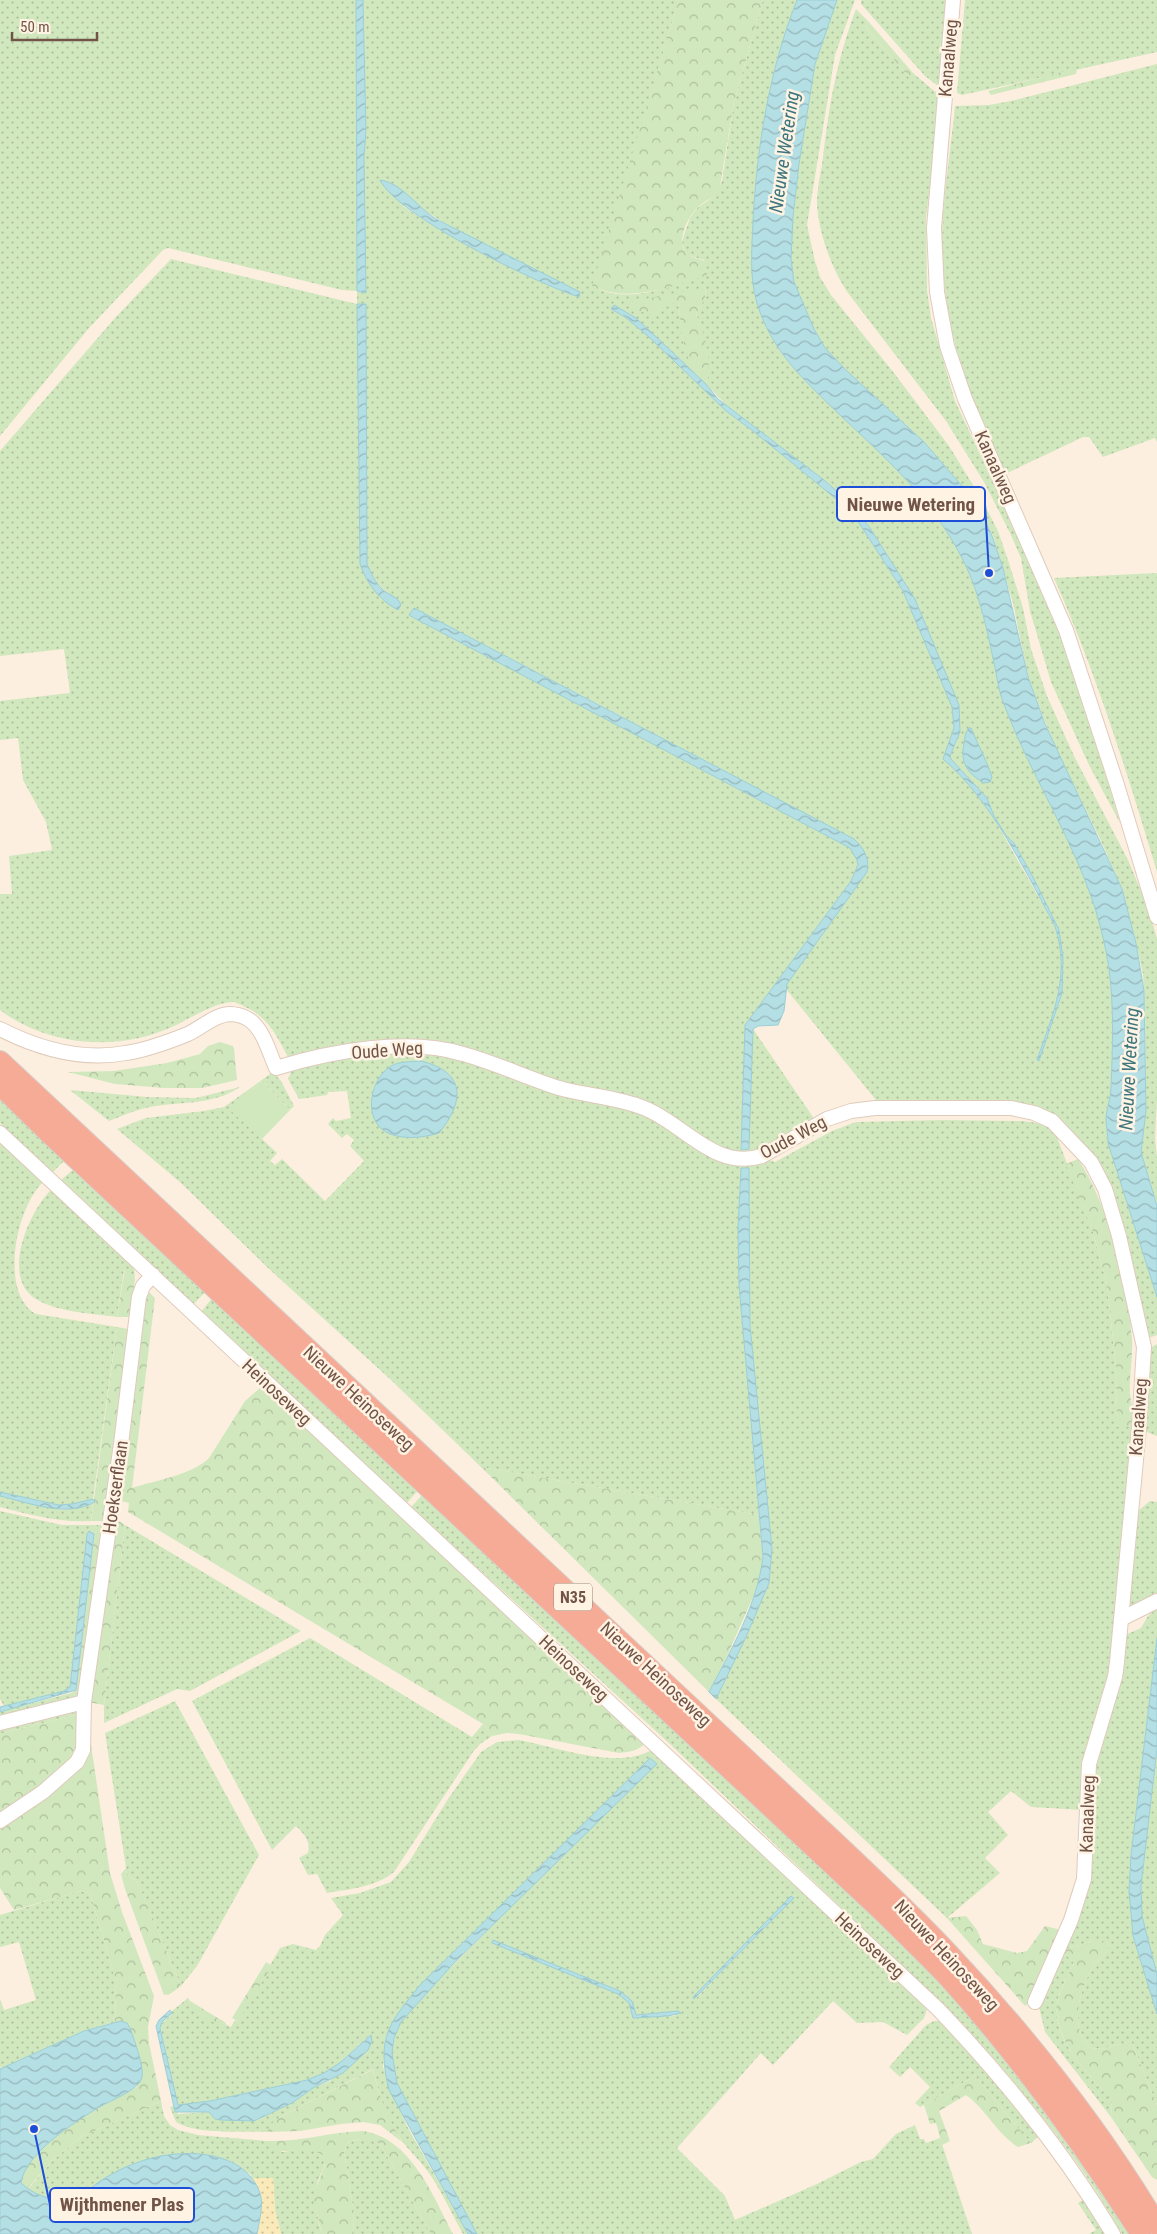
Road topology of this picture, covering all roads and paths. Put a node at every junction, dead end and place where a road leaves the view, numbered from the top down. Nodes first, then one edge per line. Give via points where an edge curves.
1 (953, 0) edge
2 (1157, 917) edge
3 (0, 1029) edge
4 (0, 1061) edge
5 (0, 1085) edge
6 (0, 1133) edge
7 (153, 1275) junction
8 (1152, 1342) edge
9 (1157, 1600) edge
10 (1121, 1619) junction
11 (84, 1704) junction
12 (0, 1723) edge
13 (0, 1821) edge
14 (1035, 2002) dead end
15 (1157, 2225) edge
16 (1113, 2234) edge
17 (1141, 2234) edge

1 - 2 street, Kanaalweg via 934,228 937,292 946,346 965,399 1066,630
3 - 8 street, Oude Weg via 56,1052 125,1054 157,1046 219,1017 237,1015 256,1025 276,1068 389,1046 439,1048 563,1089 634,1104 716,1152 742,1159 762,1156 827,1119 851,1111 876,1108 1011,1108 1034,1113 1060,1128 1091,1162 1101,1179
4 - 15 highway, Nieuwe Heinoseweg / N35 via 820,1828 950,1954 1020,2034 1080,2110
5 - 17 highway, Nieuwe Heinoseweg / N35 via 884,1913 947,1977 1003,2042 1102,2173
6 - 7 street, Heinoseweg
7 - 11 street, Hoekserflaan via 143,1286 139,1297
7 - 16 street, Heinoseweg via 938,2009 995,2071 1048,2137
8 - 10 street, Kanaalweg via 1139,1428
9 - 10 street
10 - 14 street, Kanaalweg via 1115,1677 1089,1764 1084,1879 1071,1920
11 - 12 street
11 - 13 street, Hoekserflaan via 84,1745 77,1762 43,1792

